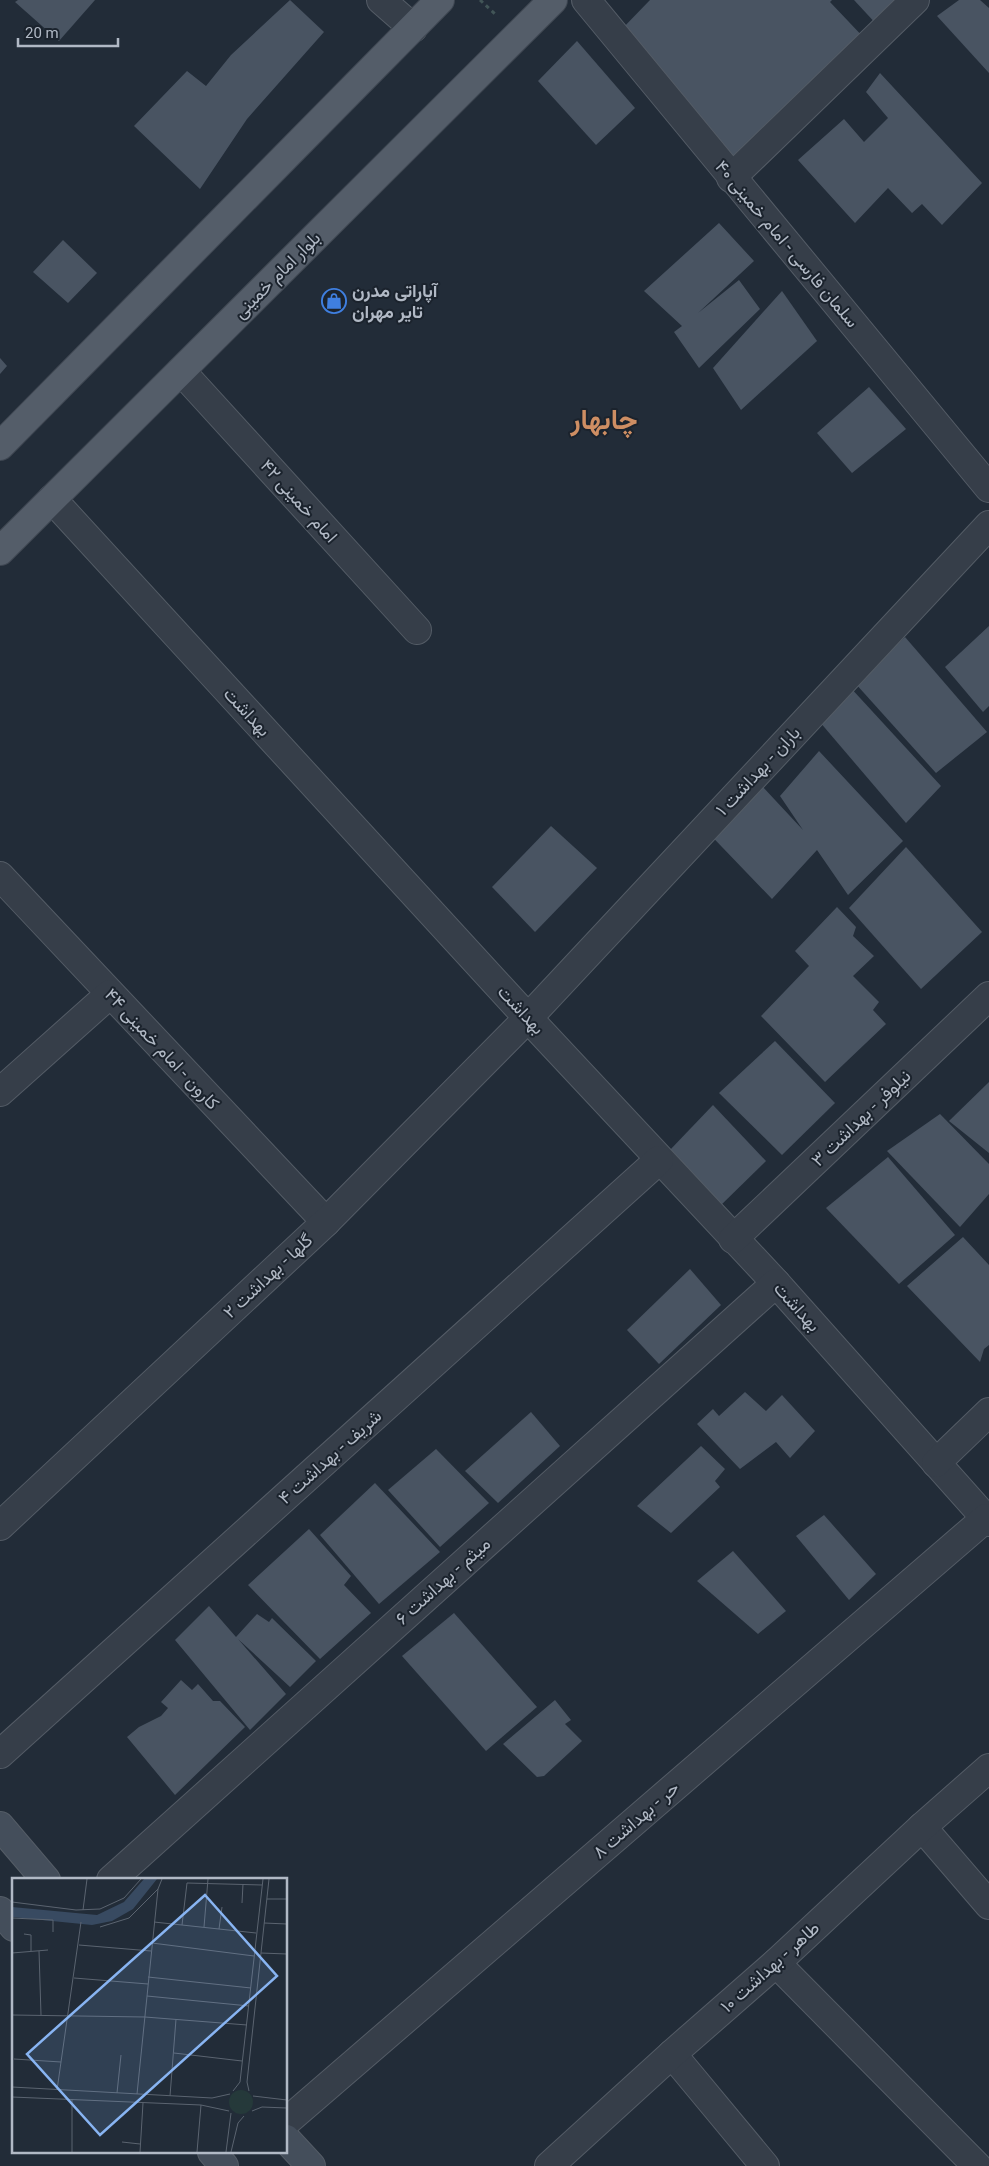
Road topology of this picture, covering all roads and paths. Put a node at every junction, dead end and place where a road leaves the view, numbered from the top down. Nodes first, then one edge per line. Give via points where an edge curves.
1 (381, 0) edge
2 (440, 0) edge
3 (553, 0) edge
4 (586, 0) edge
5 (915, 0) edge
6 (412, 28) junction
7 (732, 178) junction
8 (181, 370) junction
9 (0, 446) edge
10 (989, 488) edge
11 (52, 498) junction
12 (989, 525) edge
13 (0, 551) edge
14 (417, 630) dead end
15 (0, 876) edge
16 (110, 994) junction
17 (989, 996) edge
18 (528, 1018) junction
19 (0, 1092) edge
20 (659, 1160) junction
21 (326, 1222) junction
22 (734, 1239) junction
23 (776, 1283) junction
24 (989, 1412) edge
25 (936, 1463) junction
26 (987, 1520) edge
27 (0, 1526) edge
28 (0, 1754) edge
29 (989, 1768) edge
30 (0, 1826) edge
31 (922, 1827) junction
32 (44, 1878) edge
33 (113, 1878) edge
34 (989, 1905) edge
35 (0, 1911) edge
36 (12, 1925) edge
37 (776, 1963) junction
38 (672, 2054) junction
39 (288, 2120) edge
40 (288, 2141) edge
41 (214, 2154) edge
42 (224, 2166) edge
43 (311, 2166) edge
44 (549, 2166) edge
45 (765, 2166) edge
46 (977, 2166) edge

1 - 6 street
2 - 6 main road
3 - 8 main road, بلوار امام خمینی
4 - 7 street, سلمان فارسی - امام خمینی ۴۰
5 - 7 street
6 - 9 main road
7 - 10 street, سلمان فارسی - امام خمینی ۴۰
8 - 11 main road, بلوار امام خمینی
8 - 14 street, امام خمینی ۴۲
11 - 13 main road, بلوار امام خمینی
11 - 18 street, بهداشت
12 - 18 street, باران - بهداشت ۱
15 - 16 street, کارون - امام خمینی ۴۴
16 - 19 street
16 - 21 street, کارون - امام خمینی ۴۴
17 - 22 street, نیلوفر - بهداشت ۳
18 - 20 street, بهداشت
18 - 21 street, گلها - بهداشت ۲
20 - 22 street, بهداشت
20 - 28 street, شریف - بهداشت ۴
21 - 27 street, گلها - بهداشت ۲
22 - 23 street, بهداشت
23 - 25 street, بهداشت
23 - 33 street, میثم - بهداشت ۶
24 - 25 street
25 - 26 street, بهداشت
26 - 39 street, حر - بهداشت ۸
29 - 31 street, طاهر - بهداشت ۱۰
30 - 32 main road
31 - 34 street
31 - 37 street, طاهر - بهداشت ۱۰
35 - 36 main road
37 - 38 street, طاهر - بهداشت ۱۰
37 - 46 street
38 - 44 street, طاهر - بهداشت ۱۰
38 - 45 street
40 - 43 main road
41 - 42 main road

